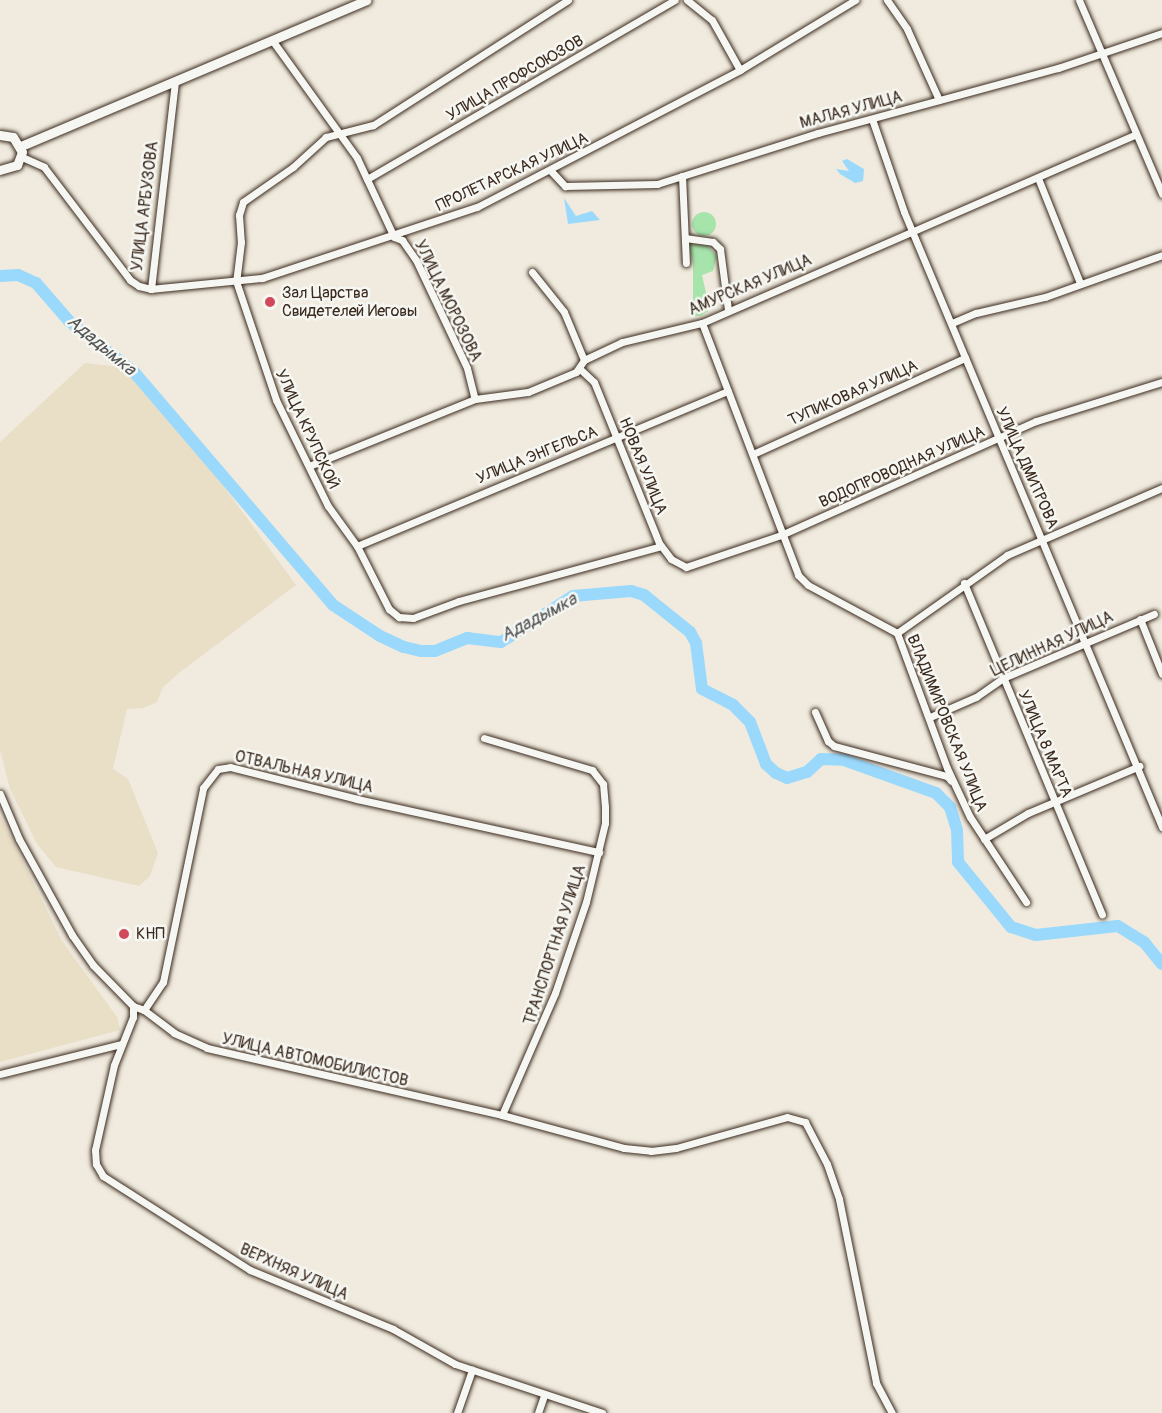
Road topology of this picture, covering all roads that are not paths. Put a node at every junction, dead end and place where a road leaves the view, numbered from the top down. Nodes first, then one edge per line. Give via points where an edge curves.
1 (366, 0) edge
2 (568, 0) edge
3 (675, 0) edge
4 (687, 0) edge
5 (855, 0) edge
6 (887, 0) edge
7 (1079, 0) edge
8 (1162, 33) edge
9 (272, 40) junction
10 (1100, 52) junction
11 (740, 70) junction
12 (175, 82) junction
13 (939, 100) junction
14 (872, 119) junction
15 (0, 135) edge
16 (1134, 135) junction
17 (340, 136) junction
18 (21, 146) junction
19 (22, 157) junction
20 (0, 170) edge
21 (551, 171) junction
22 (682, 176) junction
23 (1038, 178) junction
24 (367, 179) junction
25 (1162, 194) edge
26 (914, 233) junction
27 (394, 237) junction
28 (685, 238) junction
29 (1162, 255) edge
30 (686, 263) dead end
31 (532, 272) dead end
32 (236, 281) junction
33 (1080, 283) junction
34 (151, 289) junction
35 (728, 310) junction
36 (702, 323) junction
37 (952, 323) junction
38 (965, 358) junction
39 (584, 360) junction
40 (580, 369) junction
41 (1162, 382) edge
42 (728, 391) junction
43 (475, 399) junction
44 (616, 437) junction
45 (999, 439) junction
46 (753, 454) junction
47 (309, 466) junction
48 (1162, 488) edge
49 (782, 535) junction
50 (1043, 538) junction
51 (357, 546) junction
52 (661, 546) junction
53 (686, 567) joint
54 (964, 583) junction
55 (1154, 614) dead end
56 (1140, 619) junction
57 (897, 633) junction
58 (1086, 640) junction
59 (1162, 674) edge
60 (1003, 678) junction
61 (815, 712) dead end
62 (930, 717) junction
63 (484, 738) dead end
64 (1139, 766) junction
65 (955, 785) junction
66 (0, 794) edge
67 (1055, 802) junction
68 (1162, 827) edge
69 (984, 839) junction
70 (599, 852) junction
71 (1026, 902) dead end
72 (1102, 914) dead end
73 (133, 1006) junction
74 (144, 1010) junction
75 (121, 1044) junction
76 (0, 1074) edge
77 (502, 1115) junction
78 (472, 1370) junction
79 (544, 1396) junction
80 (457, 1413) edge
81 (538, 1413) edge
82 (602, 1413) edge
83 (892, 1413) edge

1 - 9 street
2 - 17 street, УЛИЦА КРУПСКОЙ via 373,125
3 - 24 street, УЛИЦА ПРОФСОЮЗОВ
4 - 11 street via 712,20
5 - 11 street, ПРОЛЕТАРСКАЯ УЛИЦА
6 - 13 street via 907,29
7 - 10 street
8 - 10 street, МАЛАЯ УЛИЦА
9 - 12 street
9 - 17 street, УЛИЦА МОРОЗОВА
10 - 13 street, МАЛАЯ УЛИЦА via 1058,68
10 - 16 street
11 - 21 street, ПРОЛЕТАРСКАЯ УЛИЦА
12 - 18 street
12 - 34 street, УЛИЦА АРБУЗОВА
13 - 14 street, МАЛАЯ УЛИЦА
14 - 22 street, МАЛАЯ УЛИЦА
14 - 26 street, УЛИЦА ДМИТРОВА
15 - 18 street via 13,137
16 - 23 street, АМУРСКАЯ УЛИЦА
16 - 25 street
17 - 24 street, УЛИЦА МОРОЗОВА
17 - 32 street, УЛИЦА КРУПСКОЙ via 326,137 243,202
18 - 19 street
19 - 20 street via 13,168
19 - 34 street, УЛИЦА АРБУЗОВА via 44,167 130,280
21 - 22 street, МАЛАЯ УЛИЦА via 561,184 572,187 657,184
21 - 27 street, ПРОЛЕТАРСКАЯ УЛИЦА via 477,207
22 - 28 street
23 - 26 street, АМУРСКАЯ УЛИЦА
23 - 33 street
24 - 27 street, УЛИЦА МОРОЗОВА
26 - 35 street, АМУРСКАЯ УЛИЦА
26 - 37 street, УЛИЦА ДМИТРОВА
27 - 32 street, ПРОЛЕТАРСКАЯ УЛИЦА via 285,273
27 - 43 street, УЛИЦА МОРОЗОВА via 402,240 416,260 467,368
28 - 30 street
28 - 35 street via 713,242 720,249
29 - 33 street
31 - 39 street via 564,312
32 - 34 street, ПРОЛЕТАРСКАЯ УЛИЦА
32 - 47 street, УЛИЦА КРУПСКОЙ via 276,400
33 - 37 street
35 - 36 street, АМУРСКАЯ УЛИЦА
36 - 39 street, АМУРСКАЯ УЛИЦА via 622,342
36 - 42 street, ВЛАДИМИРОВСКАЯ УЛИЦА
37 - 38 street, УЛИЦА ДМИТРОВА
38 - 45 street, УЛИЦА ДМИТРОВА
38 - 46 street, ТУПИКОВАЯ УЛИЦА
39 - 40 street
40 - 43 street via 528,392
40 - 44 street, НОВАЯ УЛИЦА via 594,382
41 - 45 street, ВОДОПРОВОДНАЯ УЛИЦА via 1079,406
42 - 44 street, УЛИЦА ЭНГЕЛЬСА
42 - 46 street, ВЛАДИМИРОВСКАЯ УЛИЦА
43 - 47 street
44 - 51 street, УЛИЦА ЭНГЕЛЬСА
44 - 52 street, НОВАЯ УЛИЦА
45 - 49 street, ВОДОПРОВОДНАЯ УЛИЦА
45 - 50 street, УЛИЦА ДМИТРОВА
46 - 49 street, ВЛАДИМИРОВСКАЯ УЛИЦА
47 - 51 street, УЛИЦА КРУПСКОЙ via 327,506
48 - 50 street
49 - 53 street, ВОДОПРОВОДНАЯ УЛИЦА
49 - 57 street, ВЛАДИМИРОВСКАЯ УЛИЦА via 798,575 808,585
50 - 54 street
50 - 58 street, УЛИЦА ДМИТРОВА
51 - 52 street, УЛИЦА КРУПСКОЙ via 389,609 399,617 413,618 459,601
52 - 53 street, НОВАЯ УЛИЦА via 671,559
54 - 57 street
54 - 60 street, УЛИЦА 8 МАРТА
55 - 56 street, ЦЕЛИННАЯ УЛИЦА
56 - 58 street, ЦЕЛИННАЯ УЛИЦА
56 - 59 street
57 - 62 street, ВЛАДИМИРОВСКАЯ УЛИЦА
58 - 60 street, ЦЕЛИННАЯ УЛИЦА
58 - 64 street, УЛИЦА ДМИТРОВА
60 - 62 street, ЦЕЛИННАЯ УЛИЦА via 976,697
60 - 67 street, УЛИЦА 8 МАРТА
61 - 65 street via 834,746 947,776
62 - 65 street, ВЛАДИМИРОВСКАЯ УЛИЦА
63 - 70 street, ТРАНСПОРТНАЯ УЛИЦА via 592,770 600,776 605,823
64 - 67 street
64 - 68 street, УЛИЦА ДМИТРОВА
65 - 69 street, ВЛАДИМИРОВСКАЯ УЛИЦА
66 - 73 street via 19,839 72,935 93,965
67 - 69 street
67 - 72 street, УЛИЦА 8 МАРТА
69 - 71 street, ВЛАДИМИРОВСКАЯ УЛИЦА
70 - 74 street, ОТВАЛЬНАЯ УЛИЦА via 357,800 230,767 218,768 203,788 163,982
70 - 77 street, ТРАНСПОРТНАЯ УЛИЦА via 555,993
73 - 74 street, УЛИЦА АВТОМОБИЛИСТОВ
73 - 75 street, ВЕРХНЯЯ УЛИЦА via 133,1017
74 - 77 street, УЛИЦА АВТОМОБИЛИСТОВ via 174,1034 207,1048
75 - 76 street
75 - 78 street, ВЕРХНЯЯ УЛИЦА via 95,1150 96,1164 103,1176 250,1270 393,1329
77 - 83 street, УЛИЦА АВТОМОБИЛИСТОВ via 624,1148 651,1151 676,1148 779,1118 796,1117 805,1122 827,1164 838,1199 876,1383
78 - 79 street, ВЕРХНЯЯ УЛИЦА
78 - 80 street
79 - 81 street
79 - 82 street, ВЕРХНЯЯ УЛИЦА

